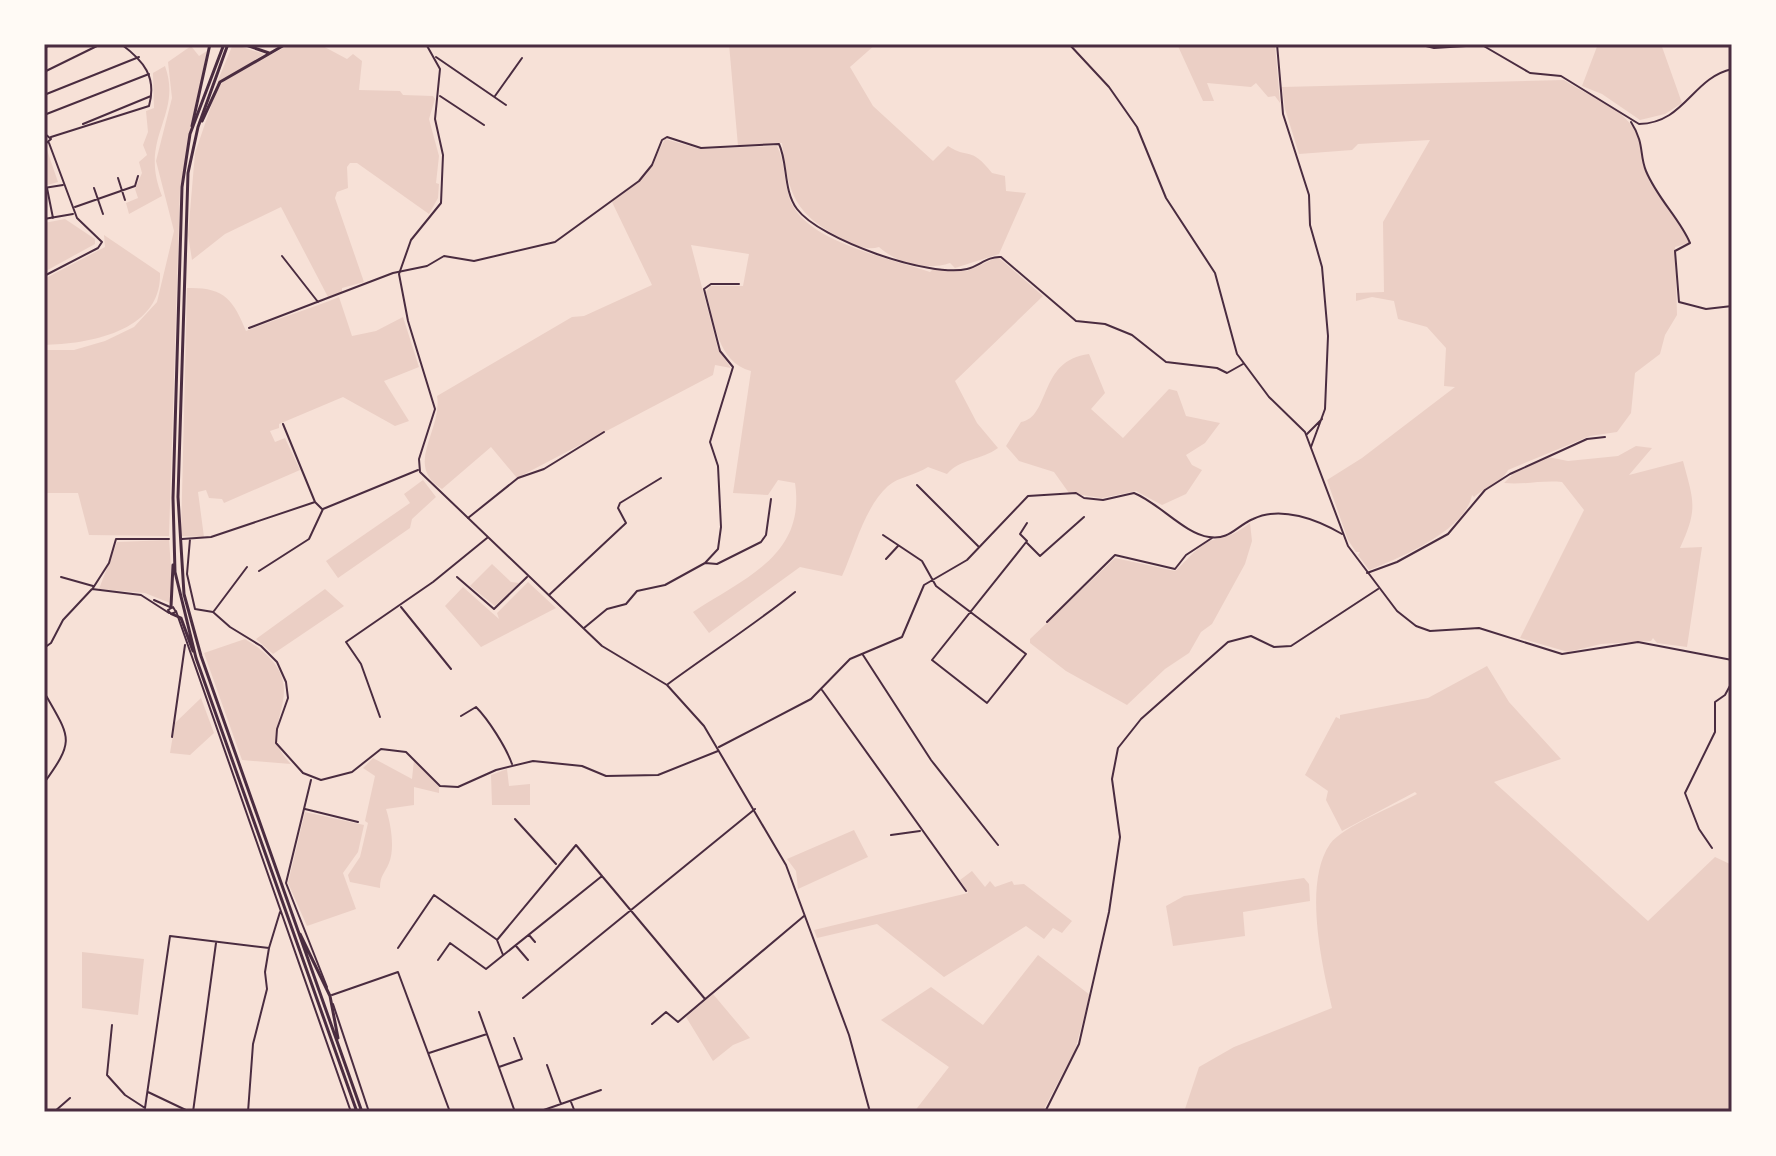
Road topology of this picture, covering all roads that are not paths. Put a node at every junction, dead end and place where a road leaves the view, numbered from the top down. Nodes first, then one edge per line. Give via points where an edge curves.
1 (52, 44) edge
2 (101, 44) edge
3 (121, 44) edge
4 (210, 44) edge
5 (226, 44) edge
6 (243, 44) edge
7 (286, 44) edge
8 (427, 44) edge
9 (1069, 44) edge
10 (1277, 44) edge
11 (1418, 44) edge
12 (44, 48) edge
13 (270, 53) junction
14 (139, 57) junction
15 (436, 57) junction
16 (522, 58) dead end
17 (1732, 69) edge
18 (44, 72) edge
19 (149, 74) junction
20 (44, 95) edge
21 (152, 95) junction
22 (440, 96) junction
23 (495, 97) junction
24 (506, 105) dead end
25 (44, 115) edge
26 (1630, 119) junction
27 (484, 125) dead end
28 (79, 127) junction
29 (198, 127) junction
30 (44, 131) edge
31 (190, 134) junction
32 (51, 137) junction
33 (49, 143) junction
34 (44, 145) edge
35 (138, 176) dead end
36 (118, 178) dead end
37 (64, 184) junction
38 (45, 188) edge
39 (94, 188) dead end
40 (122, 190) junction
41 (98, 199) junction
42 (125, 200) dead end
43 (72, 207) junction
44 (75, 213) junction
45 (103, 214) dead end
46 (53, 218) junction
47 (44, 219) edge
48 (282, 256) dead end
49 (400, 272) junction
50 (44, 276) edge
51 (739, 284) dead end
52 (318, 303) junction
53 (1732, 306) edge
54 (249, 328) dead end
55 (1244, 363) junction
56 (1322, 418) junction
57 (283, 424) dead end
58 (604, 432) dead end
59 (1306, 434) junction
60 (1605, 437) dead end
61 (1311, 447) junction
62 (420, 470) junction
63 (661, 478) dead end
64 (917, 485) dead end
65 (771, 499) dead end
66 (315, 502) junction
67 (323, 509) junction
68 (1084, 517) dead end
69 (467, 519) junction
70 (626, 523) junction
71 (1027, 523) dead end
72 (630, 529) dead end
73 (883, 535) dead end
74 (1343, 535) junction
75 (1212, 537) junction
76 (487, 538) junction
77 (169, 539) dead end
78 (180, 539) dead end
79 (190, 539) junction
80 (1026, 542) junction
81 (899, 545) junction
82 (979, 547) junction
83 (173, 557) junction
84 (886, 559) dead end
85 (705, 563) junction
86 (247, 567) dead end
87 (259, 571) dead end
88 (1367, 573) junction
89 (61, 577) dead end
90 (457, 577) dead end
91 (528, 577) junction
92 (931, 581) junction
93 (93, 588) junction
94 (1378, 589) junction
95 (795, 592) dead end
96 (548, 596) junction
97 (401, 606) junction
98 (184, 610) junction
99 (213, 612) junction
100 (970, 612) junction
101 (173, 613) junction
102 (1047, 622) dead end
103 (583, 628) junction
104 (185, 644) junction
105 (44, 648) edge
106 (862, 654) junction
107 (196, 658) junction
108 (1732, 660) edge
109 (451, 669) dead end
110 (1732, 682) edge
111 (667, 685) junction
112 (821, 689) junction
113 (44, 692) edge
114 (461, 716) dead end
115 (380, 717) dead end
116 (172, 737) dead end
117 (719, 749) junction
118 (513, 765) junction
119 (312, 779) junction
120 (44, 783) edge
121 (304, 809) junction
122 (755, 809) junction
123 (515, 819) dead end
124 (358, 822) dead end
125 (921, 831) junction
126 (891, 835) dead end
127 (998, 845) dead end
128 (1712, 848) dead end
129 (557, 865) junction
130 (603, 875) junction
131 (966, 891) dead end
132 (632, 910) junction
133 (280, 911) junction
134 (805, 915) junction
135 (298, 931) junction
136 (529, 935) junction
137 (497, 940) junction
138 (216, 941) junction
139 (535, 942) dead end
140 (516, 945) junction
141 (269, 948) junction
142 (398, 948) dead end
143 (503, 955) junction
144 (438, 960) dead end
145 (528, 960) dead end
146 (330, 996) junction
147 (523, 998) dead end
148 (705, 999) junction
149 (479, 1012) dead end
150 (652, 1024) dead end
151 (112, 1025) dead end
152 (487, 1034) junction
153 (514, 1038) dead end
154 (339, 1045) junction
155 (428, 1053) junction
156 (547, 1065) dead end
157 (499, 1068) junction
158 (601, 1090) dead end
159 (148, 1092) junction
160 (70, 1098) dead end
161 (571, 1101) junction
162 (561, 1104) junction
163 (54, 1112) edge
164 (192, 1112) edge
165 (248, 1112) edge
166 (351, 1112) edge
167 (359, 1112) edge
168 (369, 1112) edge
169 (450, 1112) edge
170 (515, 1112) edge
171 (538, 1112) edge
172 (575, 1112) edge
173 (870, 1112) edge
174 (1045, 1112) edge

1 - 12 street
2 - 18 street
3 - 14 street
4 - 31 main road
5 - 29 main road
5 - 31 main road
6 - 13 main road
7 - 13 main road
8 - 15 street
9 - 55 street via 1109,87 1142,135 1170,205 1215,273 1235,349
10 - 56 street via 1283,114 1309,195 1311,232 1322,267 1329,352
11 - 26 street via 1482,45 1530,73 1561,76
13 - 29 main road via 220,82
14 - 19 street
14 - 20 street
15 - 22 street
15 - 23 street
16 - 23 street
17 - 26 street via 1709,76 1673,114 1645,124
19 - 21 street
19 - 25 street
21 - 28 street
21 - 28 street via 149,106
22 - 27 street
22 - 49 street via 435,119 443,155 441,203 411,240
23 - 24 street
26 - 53 street via 1663,206 1690,243 1675,251 1679,302 1706,309
28 - 32 street
29 - 98 main road via 187,189 178,497
30 - 32 street
31 - 83 main road via 182,187
32 - 33 street
33 - 34 street
33 - 37 street
35 - 40 street via 135,186
36 - 40 street
37 - 38 street
37 - 43 street
38 - 46 street
39 - 41 street
40 - 41 street
40 - 42 street
41 - 43 street
41 - 45 street
43 - 44 street
44 - 46 street
44 - 50 street via 102,242
46 - 47 street
48 - 52 street
49 - 52 street
49 - 55 street via 444,256 474,261 560,239 639,181 665,137 701,148 777,144 797,209 844,243 929,269 967,269 998,256 1068,317 1132,335 1166,362 1227,373
49 - 62 street via 408,321 435,409
51 - 85 street via 704,289 720,351 733,367 710,442 718,466 721,527 718,549
52 - 54 street
55 - 59 street
56 - 59 street
56 - 61 street
57 - 66 street
58 - 69 street via 544,469 518,478
59 - 61 street
60 - 88 street via 1579,442 1510,474 1485,490 1448,534
61 - 74 street
62 - 67 street
62 - 69 street
63 - 70 street via 619,506
64 - 82 street
65 - 85 street via 764,539 717,564
66 - 67 street
66 - 79 street via 225,533
67 - 87 street via 313,535
68 - 80 street via 1040,556
69 - 76 street
70 - 72 street
70 - 96 street
71 - 80 street via 1020,534
73 - 81 street
74 - 75 street via 1325,524 1286,514 1256,517 1230,535
74 - 88 street
75 - 82 street via 1200,535 1134,493 1103,500 1073,493 1026,497
75 - 102 street via 1175,569 1115,555
76 - 91 street
76 - 97 street
77 - 93 street via 116,539
78 - 79 street
79 - 99 street via 187,574 195,609
80 - 100 street
81 - 84 street
81 - 92 street via 922,561
82 - 92 street via 957,569
83 - 98 main road
83 - 101 main road
85 - 103 street via 665,585 637,591 626,604 607,609
86 - 99 street
88 - 94 street
89 - 93 street
90 - 91 street via 494,609
91 - 96 street
92 - 100 street
92 - 106 street via 922,589 902,637
93 - 101 street via 150,598
93 - 105 street
94 - 108 street via 1409,621 1430,631 1479,628 1562,654 1638,642
94 - 174 street via 1291,646 1278,648 1251,636 1228,642 1188,673 1122,742 1112,774 1120,837 1109,912 1079,1044
95 - 111 street
96 - 103 street
97 - 109 street
97 - 115 street via 346,642 361,664
98 - 107 main road
98 - 135 main road
99 - 119 street via 277,662 288,698 276,743
100 - 100 street via 1026,654 987,703 932,660
101 - 104 street
101 - 107 main road
103 - 111 street via 611,653
104 - 116 street
104 - 133 street
106 - 112 street via 845,662
106 - 127 street via 931,760
107 - 167 main road
110 - 128 street via 1715,702 1715,732 1685,793
111 - 117 street
112 - 117 street via 798,708
112 - 125 street
113 - 120 street via 63,724 67,749
114 - 118 street via 479,709 505,744
117 - 118 street via 658,775 606,776 582,766 543,761
117 - 122 street
118 - 119 street via 462,786 444,787 406,752 381,749 352,772
119 - 121 street
121 - 124 street
121 - 146 street via 286,883
122 - 132 street
122 - 134 street via 786,865
123 - 129 street
125 - 126 street
125 - 131 street
129 - 130 street via 576,845
129 - 137 street
130 - 132 street
130 - 136 street
132 - 147 street
132 - 148 street
133 - 141 street
133 - 166 street
134 - 148 street
134 - 173 street via 849,1035
135 - 146 main road
135 - 154 main road
136 - 139 street
136 - 140 street
137 - 142 street via 434,895
137 - 143 street
138 - 141 street
138 - 159 street via 170,936
138 - 164 street
140 - 143 street
140 - 145 street
141 - 165 street
143 - 144 street via 486,969 450,943
146 - 154 main road
146 - 155 street via 398,972
146 - 168 street
148 - 150 street via 678,1022 666,1012
149 - 152 street
151 - 159 street via 107,1075 142,1108
152 - 155 street
152 - 157 street
153 - 157 street via 522,1059
154 - 167 main road
155 - 169 street
156 - 162 street
157 - 170 street
158 - 161 street
159 - 164 street
160 - 163 street
161 - 162 street
161 - 172 street
162 - 171 street

